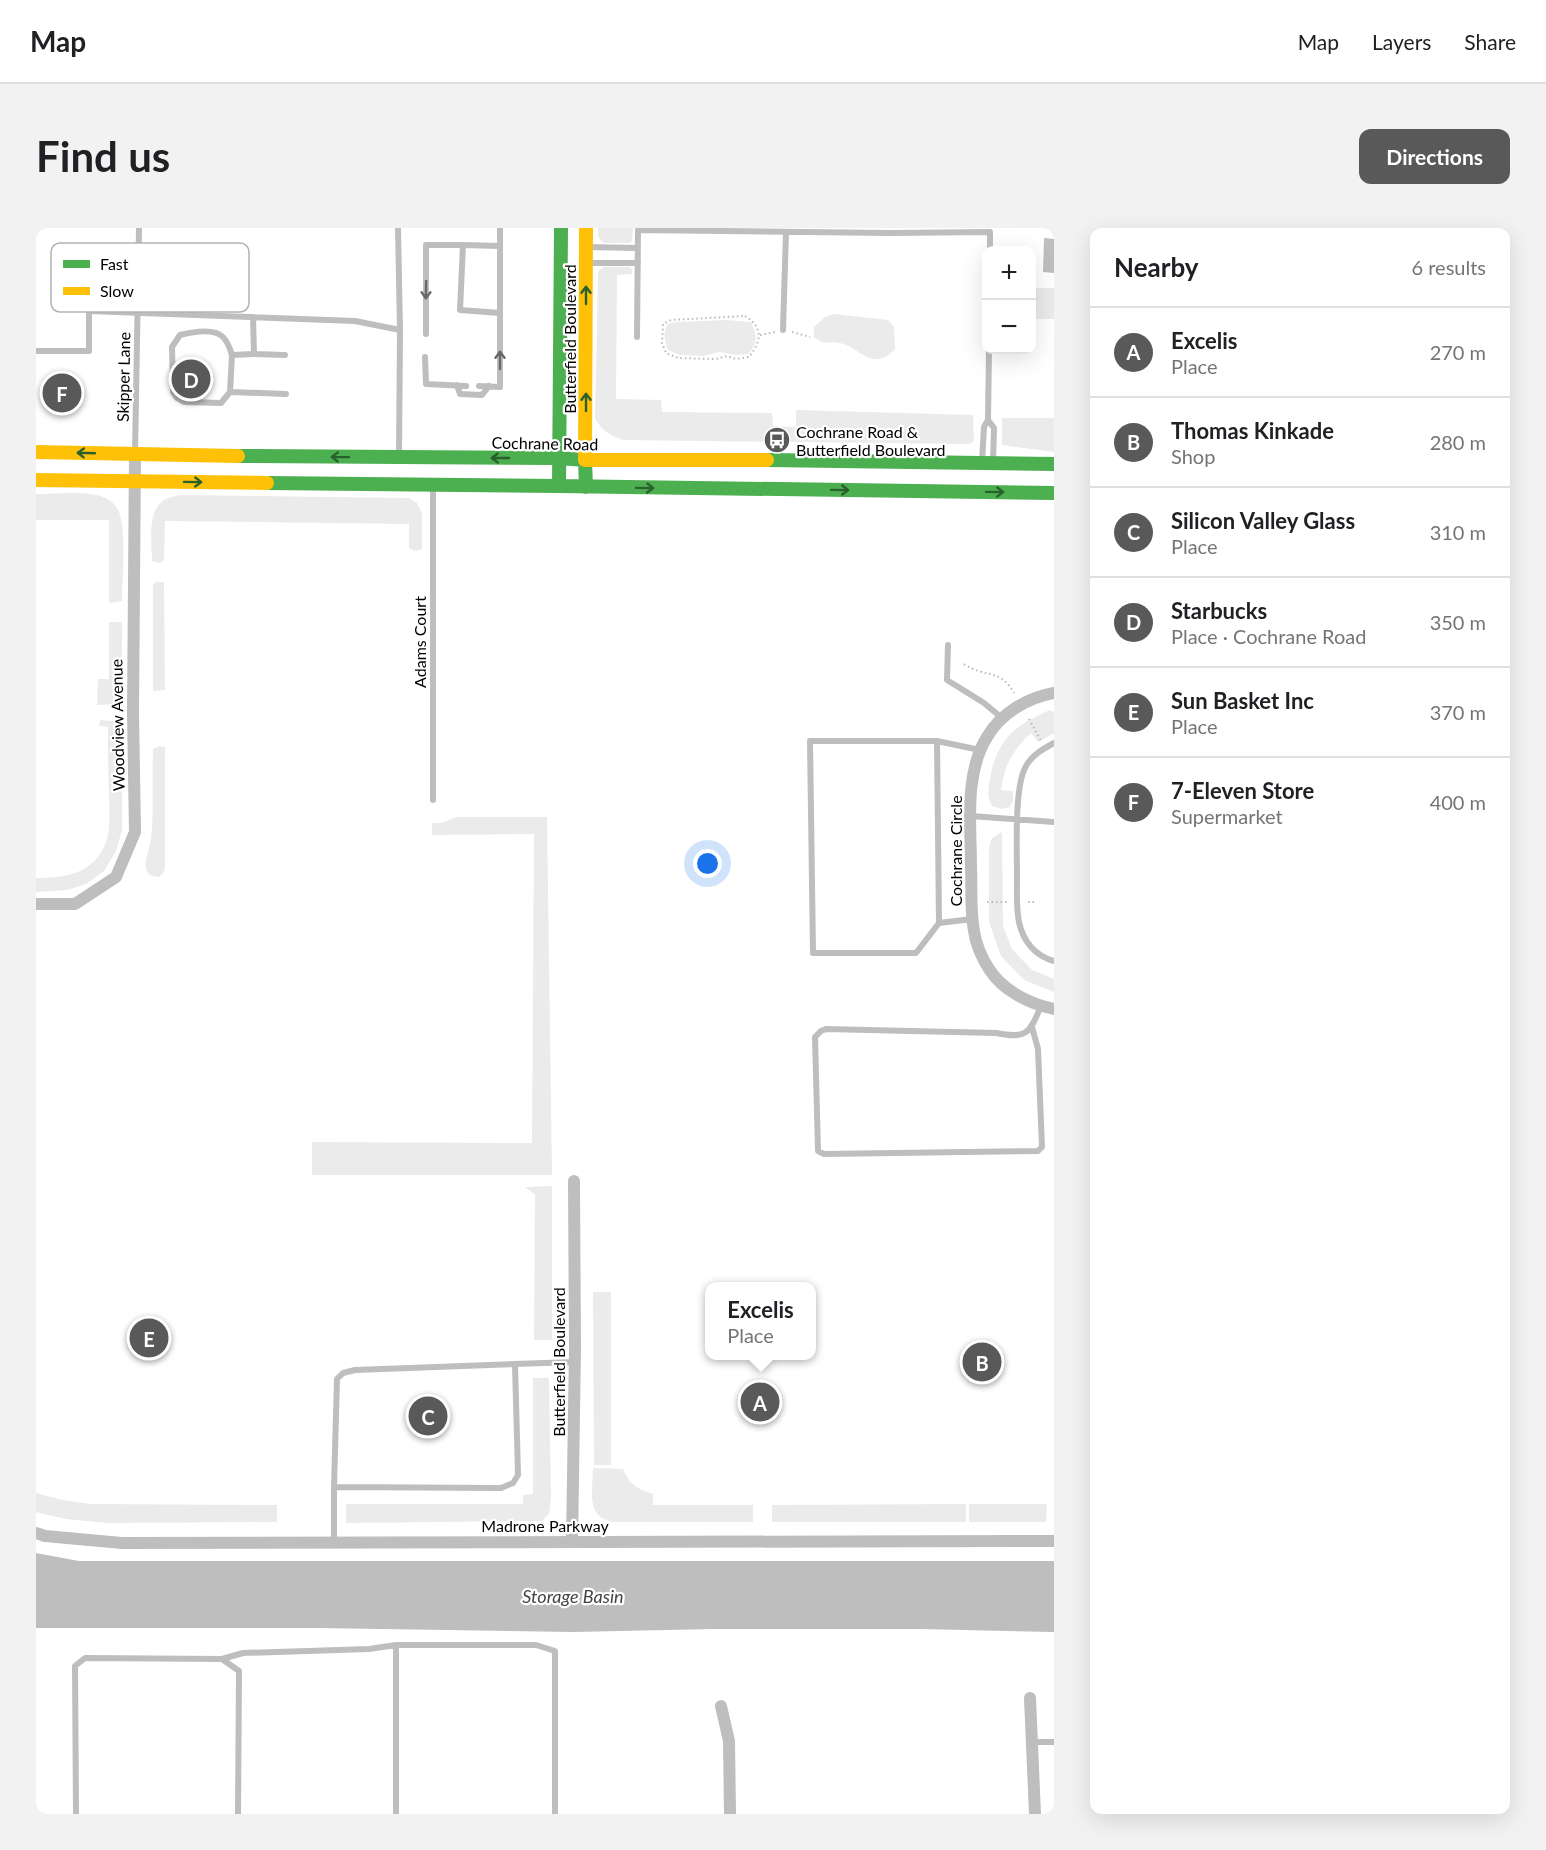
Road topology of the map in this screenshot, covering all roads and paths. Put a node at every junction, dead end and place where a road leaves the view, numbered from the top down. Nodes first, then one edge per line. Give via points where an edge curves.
1 (139, 228) edge
2 (398, 228) edge
3 (500, 228) edge
4 (561, 228) edge
5 (586, 228) edge
6 (786, 232) junction
7 (139, 243) edge
8 (463, 245) junction
9 (500, 246) junction
10 (990, 246) edge
11 (586, 247) junction
12 (637, 248) junction
13 (586, 263) junction
14 (638, 263) junction
15 (89, 312) edge
16 (114, 312) edge
17 (138, 313) junction
18 (500, 313) junction
19 (253, 316) junction
20 (754, 322) joint
21 (400, 330) junction
22 (783, 330) dead end
23 (426, 334) dead end
24 (637, 337) dead end
25 (36, 351) edge
26 (254, 354) junction
27 (989, 354) edge
28 (232, 355) junction
29 (285, 355) dead end
30 (425, 357) dead end
31 (457, 385) junction
32 (466, 386) dead end
33 (479, 386) dead end
34 (489, 386) junction
35 (230, 392) junction
36 (286, 394) dead end
37 (988, 420) junction
38 (36, 452) edge
39 (135, 455) junction
40 (559, 458) junction
41 (399, 459) junction
42 (585, 460) junction
43 (987, 463) junction
44 (1054, 464) edge
45 (36, 480) edge
46 (134, 481) junction
47 (433, 484) junction
48 (560, 486) junction
49 (586, 487) junction
50 (1054, 493) edge
51 (948, 645) dead end
52 (964, 664) dead end
53 (1014, 693) dead end
54 (1054, 693) edge
55 (1002, 718) junction
56 (1029, 719) dead end
57 (938, 741) junction
58 (1041, 741) dead end
59 (1054, 743) edge
60 (980, 750) junction
61 (433, 800) dead end
62 (971, 816) junction
63 (1017, 820) junction
64 (1054, 822) edge
65 (987, 902) dead end
66 (1011, 902) dead end
67 (1027, 902) dead end
68 (1037, 902) dead end
69 (36, 904) edge
70 (972, 919) junction
71 (939, 923) junction
72 (1054, 962) edge
73 (1041, 1006) junction
74 (1054, 1010) edge
75 (1032, 1027) junction
76 (574, 1181) dead end
77 (574, 1362) junction
78 (515, 1364) junction
79 (334, 1487) junction
80 (36, 1533) edge
81 (1054, 1541) edge
82 (334, 1542) junction
83 (572, 1542) junction
84 (396, 1645) junction
85 (222, 1659) junction
86 (1030, 1698) dead end
87 (721, 1706) dead end
88 (1032, 1742) junction
89 (1054, 1742) edge
90 (76, 1814) edge
91 (238, 1814) edge
92 (396, 1814) edge
93 (555, 1814) edge
94 (730, 1814) edge
95 (1035, 1814) edge

1 - 7 lane, Skipper Lane
2 - 21 lane
3 - 9 lane
4 - 40 main road, Butterfield Boulevard
5 - 11 main road, Butterfield Boulevard
6 - 10 lane via 990,232
6 - 12 lane via 638,230
6 - 22 lane
8 - 9 lane
8 - 18 lane via 460,310
8 -> 23 lane via 426,245
9 - 18 lane
11 - 12 lane
11 - 13 main road, Butterfield Boulevard
12 - 14 lane
13 - 14 lane
42 -> 13 main road, Butterfield Boulevard
14 - 24 lane
15 - 25 lane via 89,351
16 - 17 lane
17 - 19 lane
17 - 39 lane, Skipper Lane
34 -> 18 lane via 500,387
19 - 21 lane via 355,321
19 - 26 lane
20 - 20 path via 758,346 749,357 678,358 666,353 662,343 663,324 671,320 745,316
21 - 41 lane
26 - 28 lane
26 - 29 lane
27 - 37 lane
28 - 35 lane
28 - 35 lane via 225,339 217,333 180,335 172,347 173,392 177,398 184,402 221,402
30 - 31 lane via 426,384
31 - 32 lane
31 - 34 lane via 460,394 482,395
33 - 34 lane
35 - 36 lane
37 - 43 lane via 984,427
37 - 43 lane via 994,428
39 -> 38 main road, Cochrane Road
41 -> 39 main road, Cochrane Road
39 - 46 street, Woodview Avenue
40 -> 41 main road, Cochrane Road
40 - 42 main road, Cochrane Road
40 - 48 main road, Butterfield Boulevard
42 - 43 main road, Cochrane Road
42 - 49 main road, Butterfield Boulevard
43 - 44 main road, Cochrane Road
45 - 46 main road
46 -> 47 main road
46 - 69 street, Woodview Avenue via 135,832 116,877 75,904
47 - 48 main road
47 - 61 lane, Adams Court
48 - 49 main road
49 -> 50 main road
51 - 55 lane via 947,680
52 - 53 path via 999,676
54 - 55 street, Cochrane Circle via 1030,700
55 - 60 street, Cochrane Circle
56 - 58 path
57 - 60 lane
57 - 71 lane
57 - 71 lane via 810,741 813,953 916,953
59 - 63 lane via 1024,767
60 - 62 street, Cochrane Circle via 972,784
62 - 63 lane
62 - 70 street, Cochrane Circle
63 - 64 lane
63 - 72 lane via 1019,922 1029,946
65 - 66 path
67 - 68 path
70 - 71 lane
70 - 73 street, Cochrane Circle via 978,948 989,970 998,981
73 - 74 street, Cochrane Circle
73 - 75 lane
75 - 75 lane via 1015,1036 821,1031 815,1037 818,1151 1038,1151 1042,1147 1038,1049
76 - 77 street, Butterfield Boulevard
77 - 78 lane
77 - 83 street, Butterfield Boulevard
78 - 79 lane via 343,1373 337,1379
78 - 79 lane via 518,1474 513,1483 501,1488
79 - 82 lane
80 - 82 street, Madrone Parkway via 122,1543
81 - 83 street, Madrone Parkway
82 - 83 street, Madrone Parkway
84 - 85 lane via 243,1653
84 - 92 lane
84 - 93 lane via 536,1645 555,1651
85 - 90 lane via 84,1658 75,1666
85 - 91 lane via 239,1671
86 - 88 street
87 - 94 street via 729,1741
88 - 89 lane
88 - 95 street

